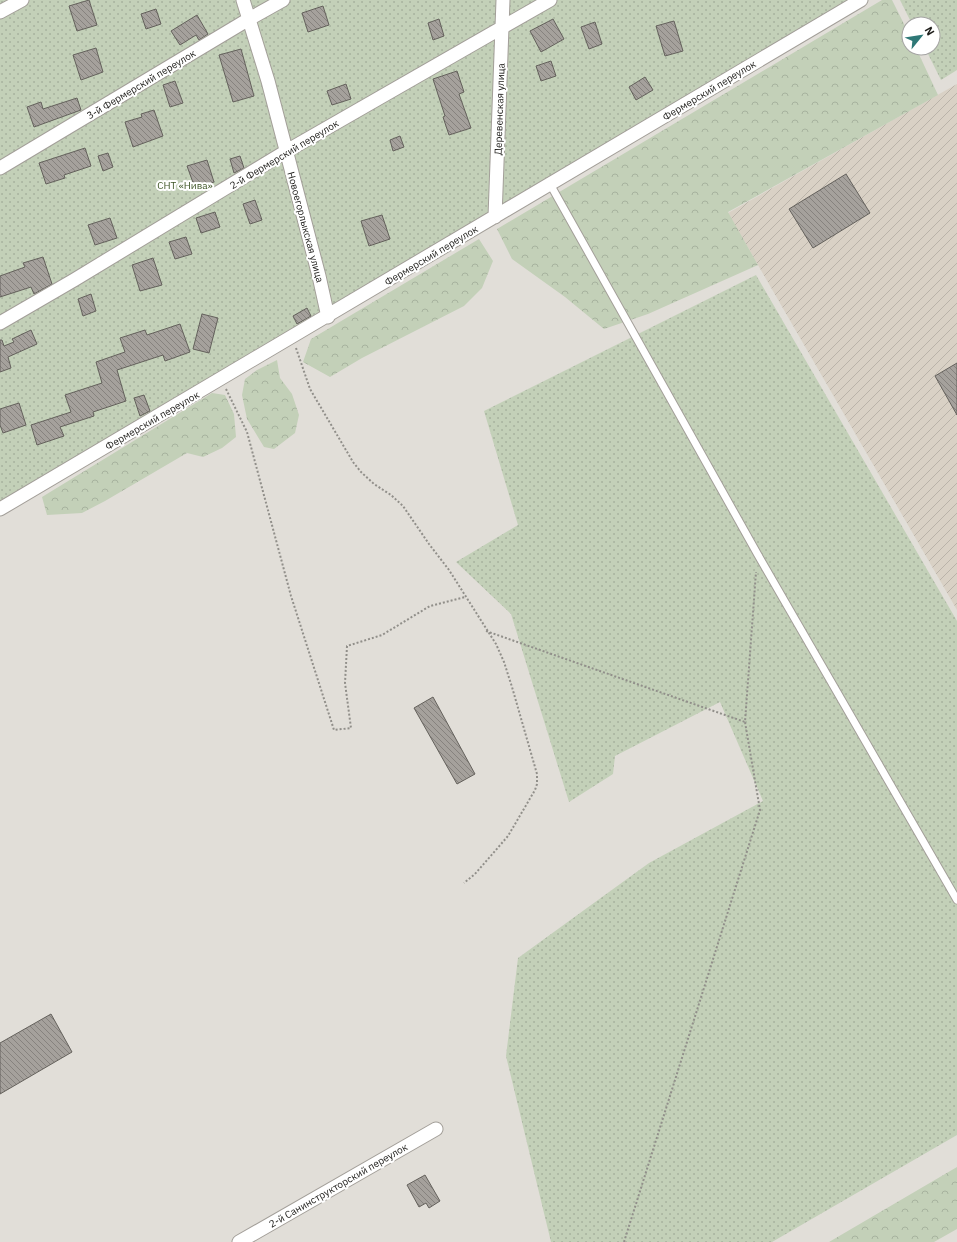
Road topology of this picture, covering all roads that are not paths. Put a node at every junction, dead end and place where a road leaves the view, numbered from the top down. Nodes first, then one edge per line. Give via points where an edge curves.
1 (22, 0) edge
2 (243, 0) edge
3 (283, 0) edge
4 (503, 0) edge
5 (550, 0) edge
6 (861, 0) edge
7 (0, 12) edge
8 (249, 19) junction
9 (502, 26) junction
10 (285, 152) junction
11 (0, 168) edge
12 (550, 184) junction
13 (495, 217) junction
14 (328, 317) junction
15 (0, 323) edge
16 (0, 509) edge
17 (957, 900) edge
18 (436, 1129) dead end
19 (239, 1242) edge

1 - 7 street
2 - 8 street, Новоегорлыкская улица
3 - 8 street, 3-й Фермерский переулок
4 - 9 street, Деревенская улица
5 - 9 street, 2-й Фермерский переулок
6 - 12 street, Фермерский переулок
8 - 10 street, Новоегорлыкская улица via 268,81
8 - 11 street, 3-й Фермерский переулок
9 - 10 street, 2-й Фермерский переулок
9 - 13 street, Деревенская улица
10 - 14 street, Новоегорлыкская улица
10 - 15 street, 2-й Фермерский переулок
12 - 13 street, Фермерский переулок
12 - 17 lane via 758,556
13 - 14 street, Фермерский переулок
14 - 16 street, Фермерский переулок
18 - 19 street, 2-й Санинструкторский переулок

